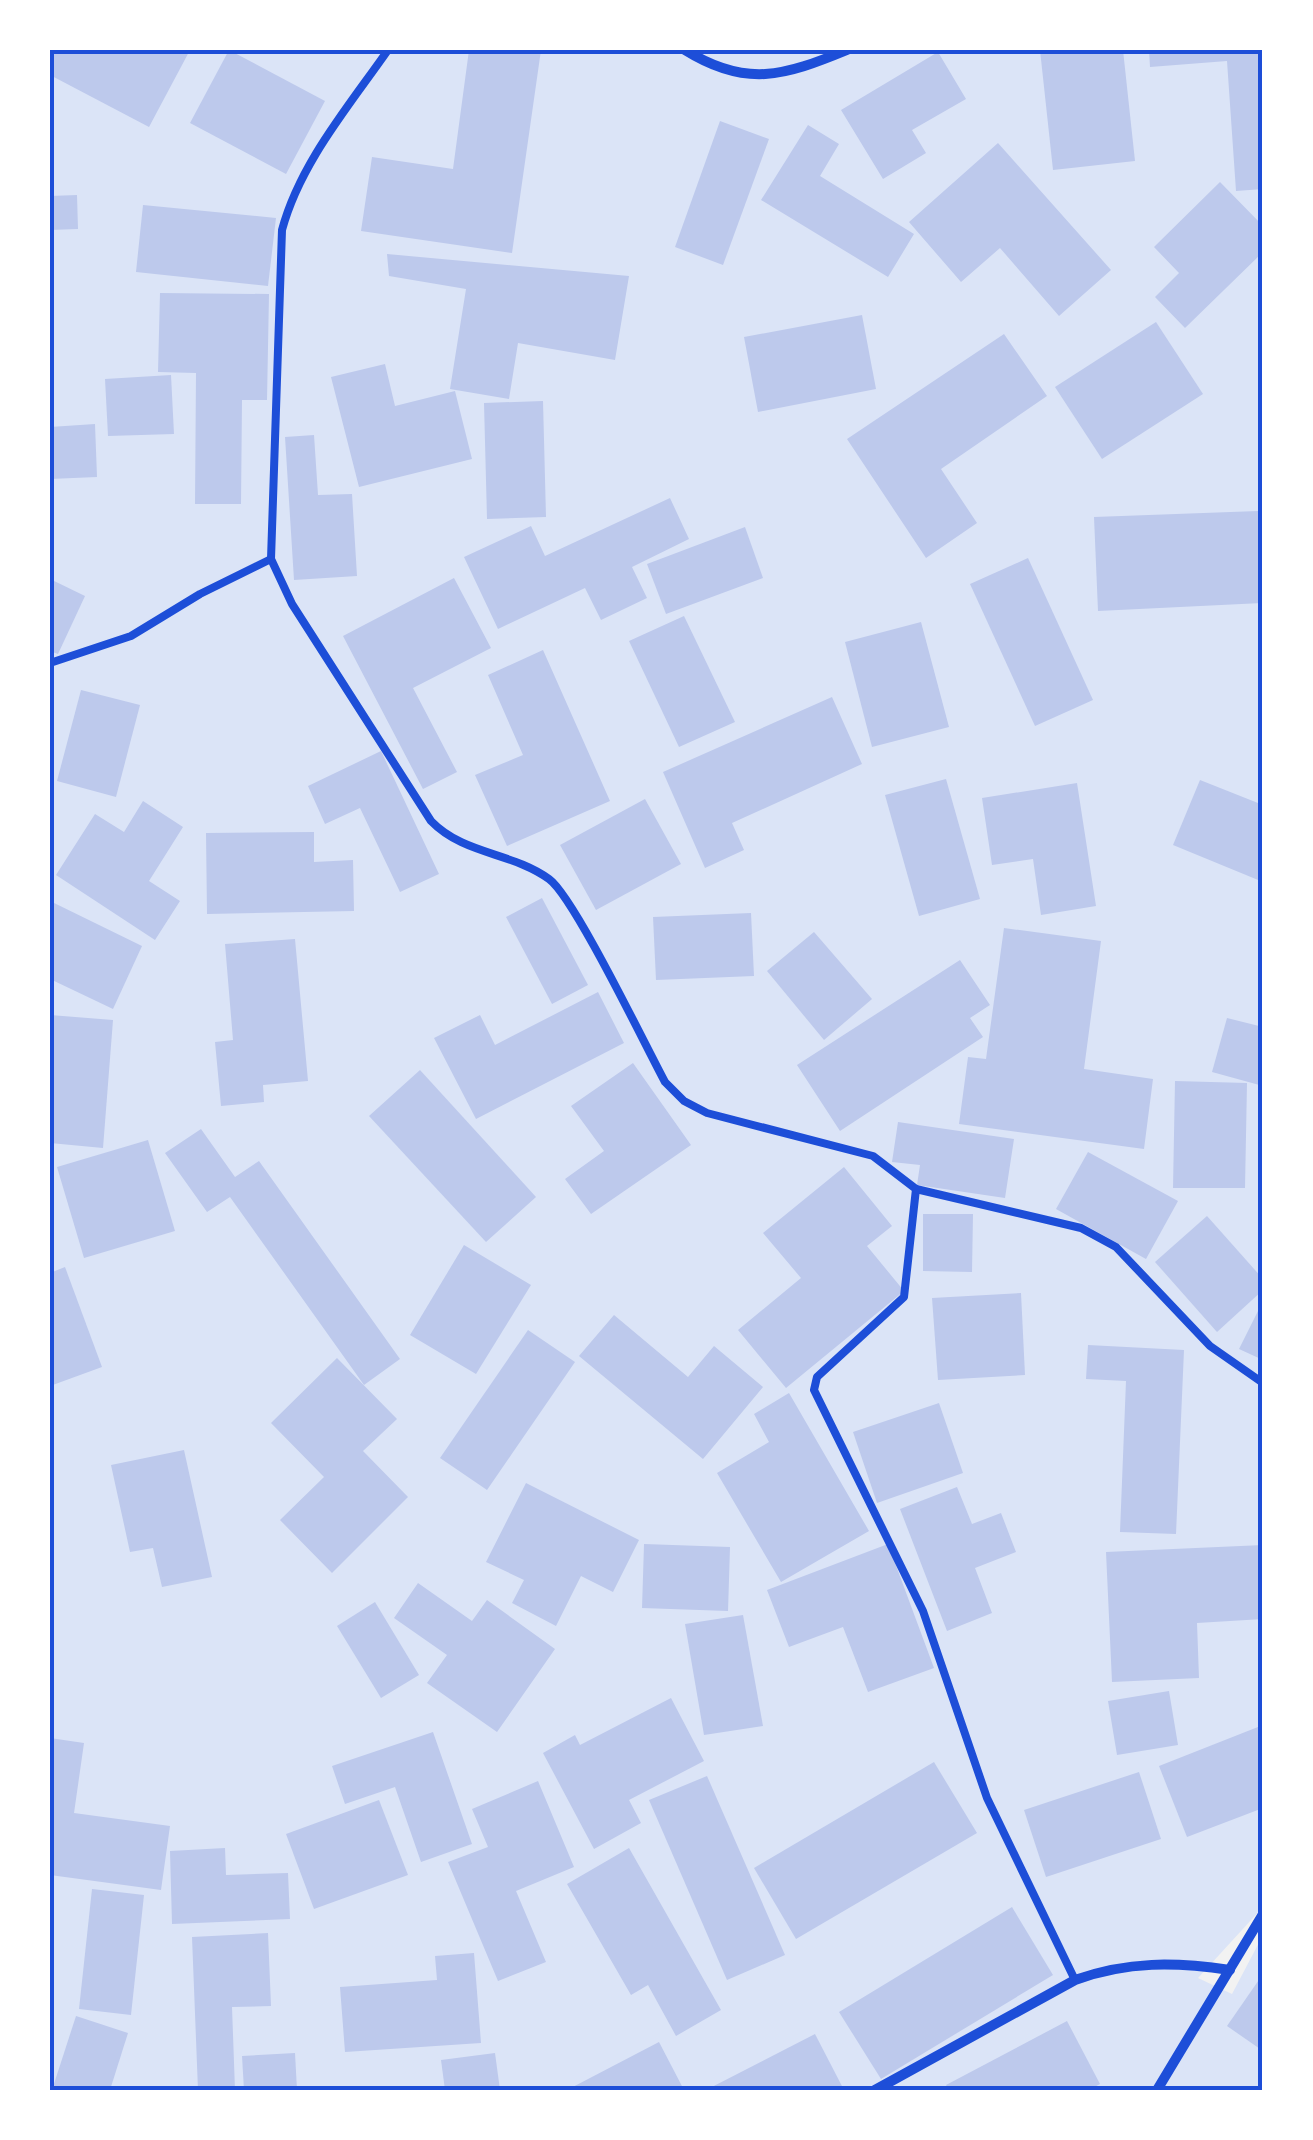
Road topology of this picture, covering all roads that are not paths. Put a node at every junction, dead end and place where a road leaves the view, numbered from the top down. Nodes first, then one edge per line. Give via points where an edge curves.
1 (388, 50) edge
2 (685, 50) edge
3 (847, 50) edge
4 (271, 560) junction
5 (51, 667) edge
6 (916, 1189) junction
7 (1263, 1383) edge
8 (1263, 1914) edge
9 (1230, 1970) junction
10 (1075, 1980) junction
11 (875, 2090) edge
12 (1157, 2090) edge

1 - 4 lane via 318,150 282,230
2 - 3 street via 714,68 773,76
4 - 5 lane via 131,636
4 - 6 lane via 292,604 431,821 464,846 553,881 665,1082 684,1101 706,1113 873,1156
6 - 7 lane via 1098,1236 1210,1346
6 - 10 lane via 904,1298 817,1377 814,1390 922,1610 987,1798
8 - 9 street
9 - 10 street via 1148,1963
9 - 12 street
10 - 11 street

